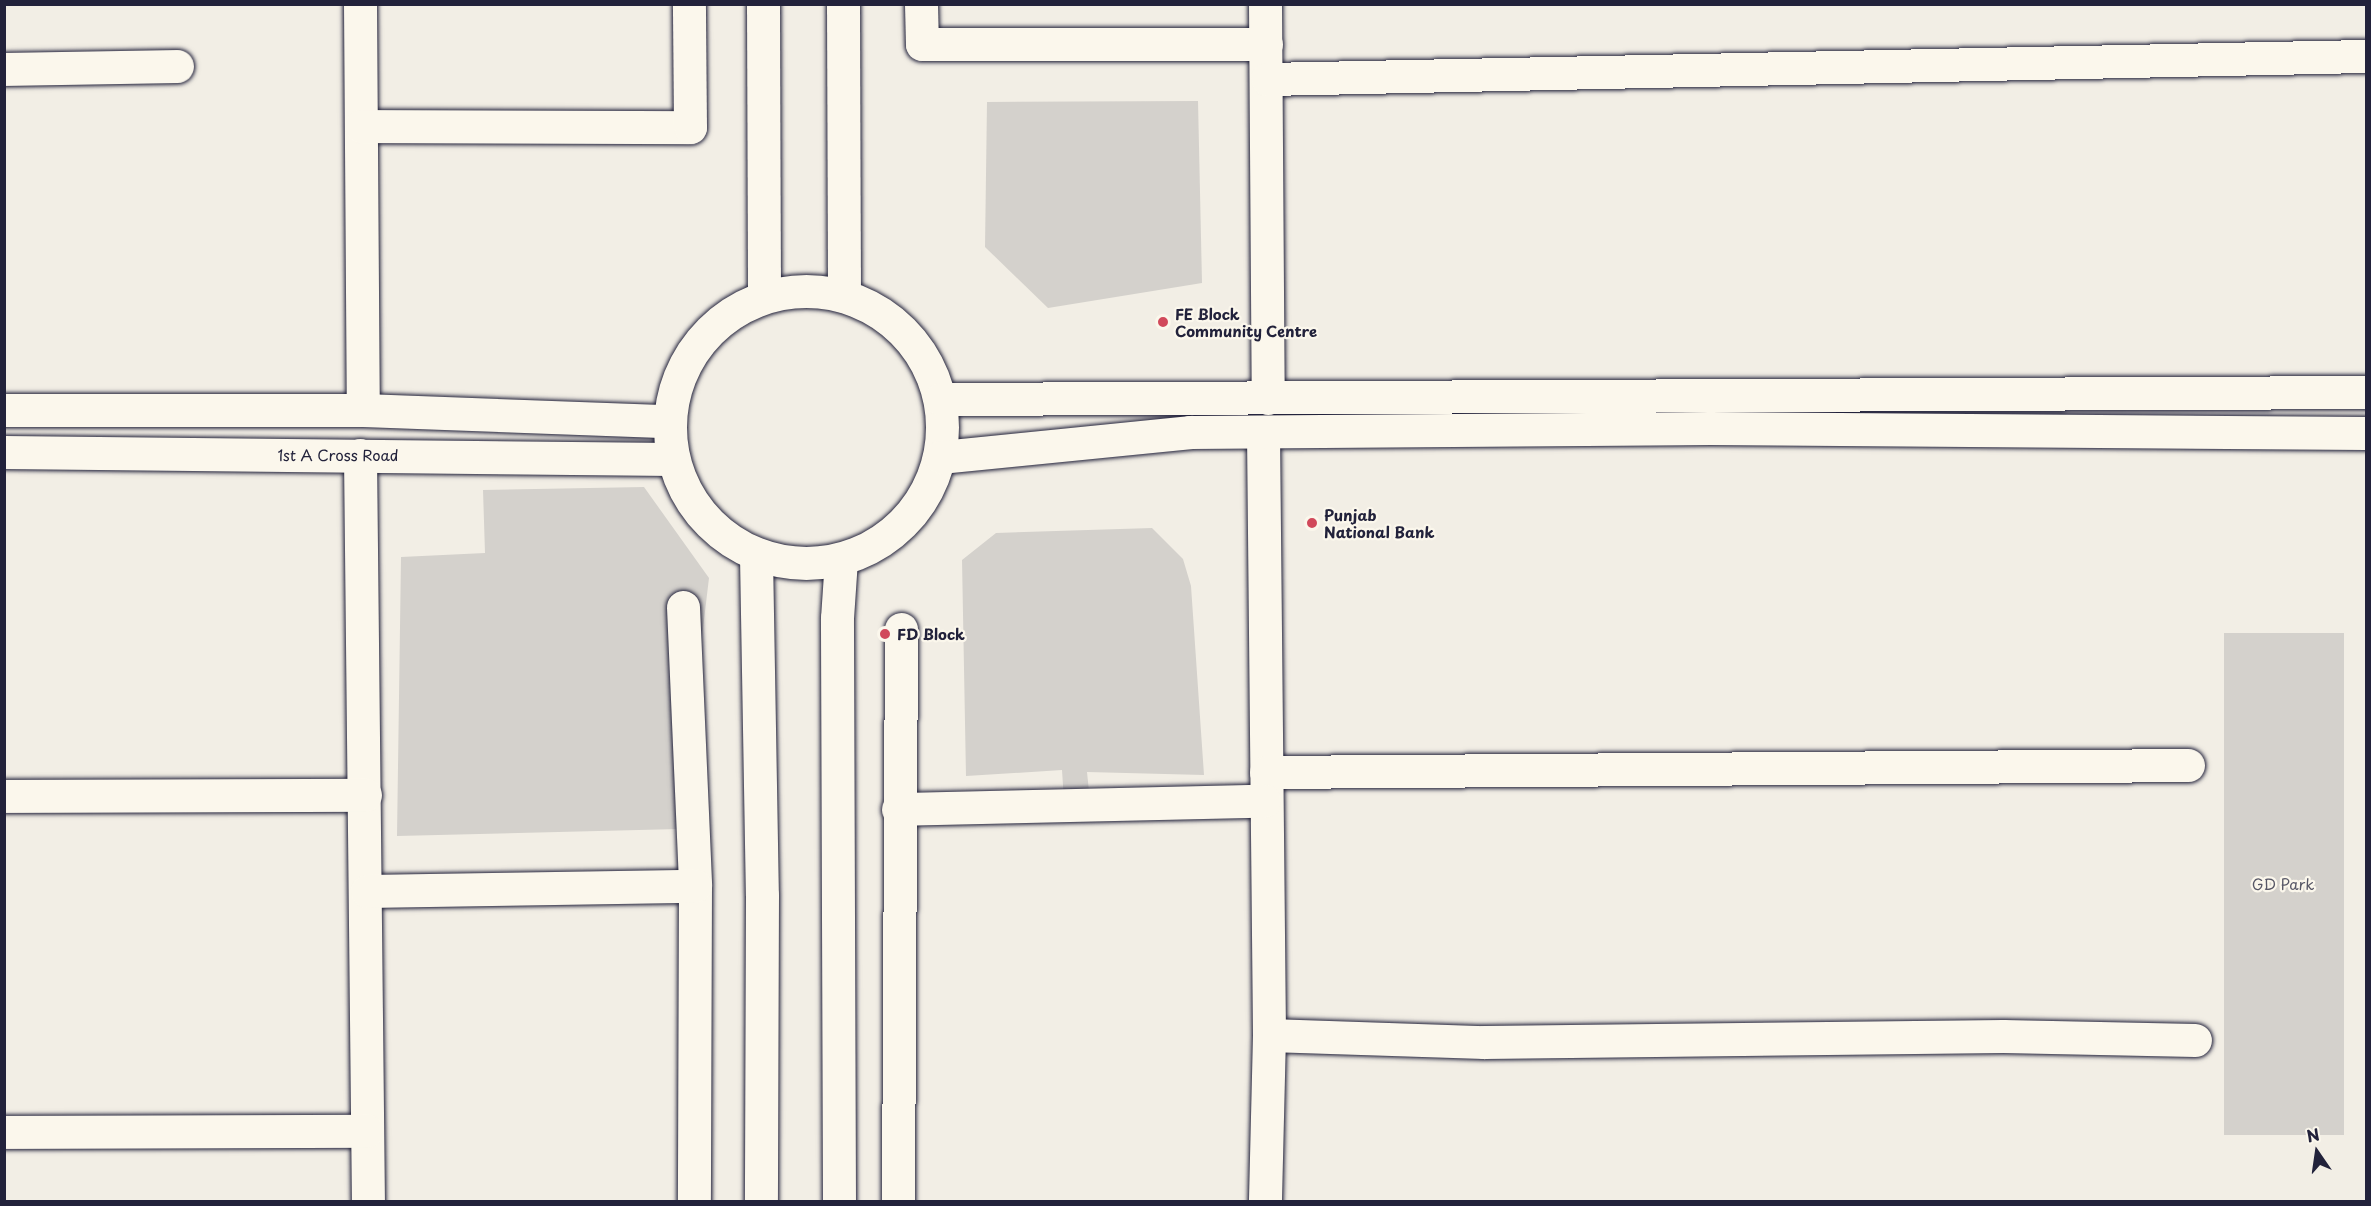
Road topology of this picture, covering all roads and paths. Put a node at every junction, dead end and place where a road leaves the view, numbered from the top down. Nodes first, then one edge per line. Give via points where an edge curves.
1 (360, 4) edge
2 (689, 4) edge
3 (763, 4) edge
4 (843, 4) edge
5 (921, 4) edge
6 (1265, 4) edge
7 (1266, 44) junction
8 (2367, 56) edge
9 (177, 66) dead end
10 (4, 69) edge
11 (1267, 79) junction
12 (361, 126) junction
13 (844, 296) junction
14 (764, 297) junction
15 (2367, 392) edge
16 (2221, 393) junction
17 (1449, 396) junction
18 (1268, 398) junction
19 (941, 399) junction
20 (4, 410) edge
21 (150, 410) junction
22 (363, 410) junction
23 (668, 420) junction
24 (1447, 430) junction
25 (2220, 431) junction
26 (1263, 432) junction
27 (2367, 433) edge
28 (4, 452) edge
29 (152, 454) junction
30 (360, 455) junction
31 (941, 457) junction
32 (672, 459) junction
33 (756, 555) junction
34 (841, 560) junction
35 (683, 607) dead end
36 (901, 629) dead end
37 (2188, 765) dead end
38 (1265, 787) junction
39 (365, 795) junction
40 (4, 796) edge
41 (898, 809) junction
42 (695, 886) junction
43 (367, 891) junction
44 (1269, 1035) junction
45 (2195, 1040) dead end
46 (367, 1131) junction
47 (4, 1132) edge
48 (368, 1202) edge
49 (694, 1202) edge
50 (761, 1202) edge
51 (839, 1202) edge
52 (898, 1202) edge
53 (1265, 1202) edge

1 - 12 street
2 - 12 street via 690,127
3 - 14 street
4 - 13 street
5 - 7 street via 922,44
6 - 7 street
7 - 11 street
8 - 11 street
9 - 10 street
11 - 18 street
12 - 22 street
13 - 14 street via 804,290
13 - 19 street via 869,305 907,333 933,373
14 - 23 street via 735,310 699,342 676,384
15 - 16 street
16 - 17 street
16 - 25 street
17 - 18 street
17 - 24 street
18 - 19 street
19 - 31 street
20 - 21 street
21 - 22 street
21 - 29 street
22 - 23 street
23 - 32 street
24 - 25 street
24 - 26 street
25 - 27 street
26 - 31 street via 1190,432
26 - 38 street
28 - 29 street, 1st A Cross Road
29 - 30 street, 1st A Cross Road
30 - 32 street, 1st A Cross Road
30 - 39 street
31 - 34 street via 916,510 881,543
32 - 33 street via 685,494 715,531
33 - 34 street via 793,564
33 - 50 street via 762,883
34 - 51 street via 837,618
35 - 42 street
36 - 41 street
37 - 38 street
38 - 41 street
38 - 44 street
39 - 40 street
39 - 43 street
41 - 52 street
42 - 43 street
42 - 49 street
43 - 46 street
44 - 45 street via 1484,1042 2003,1036
44 - 53 street
46 - 47 street
46 - 48 street

